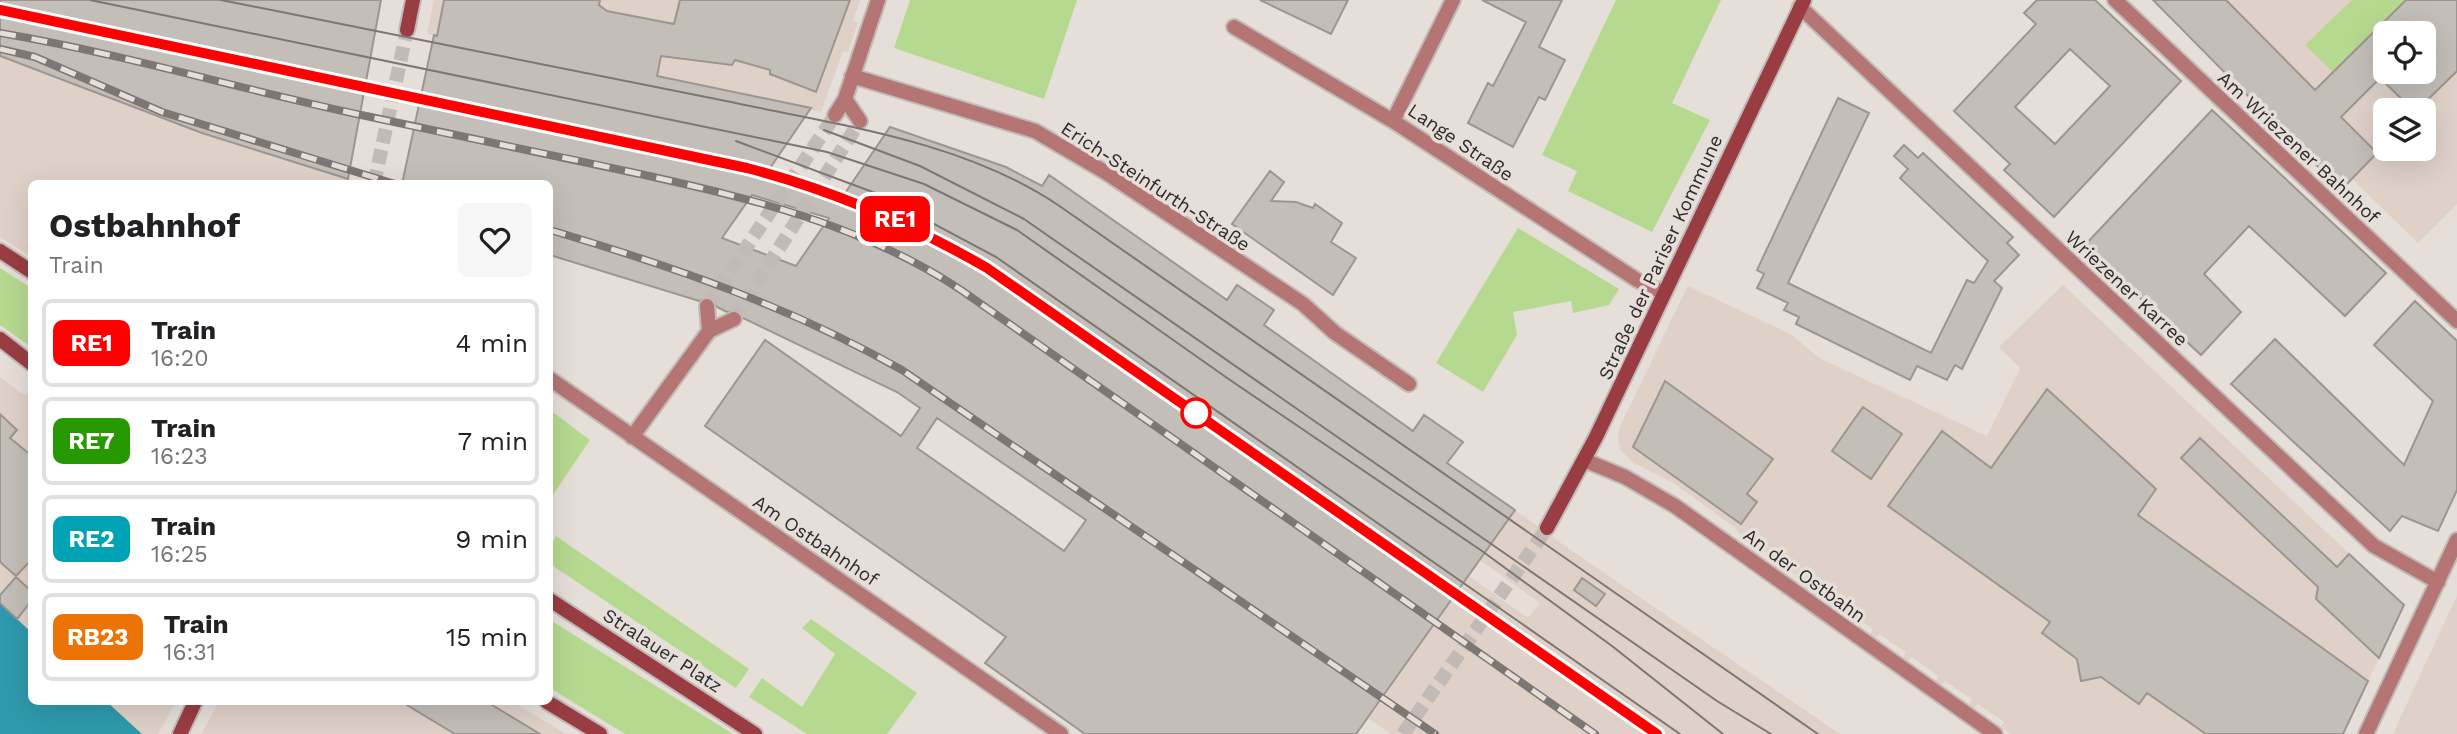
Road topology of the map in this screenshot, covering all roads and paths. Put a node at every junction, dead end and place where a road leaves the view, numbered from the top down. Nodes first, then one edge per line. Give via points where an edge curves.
1 (413, 0) edge
2 (878, 0) edge
3 (1453, 0) edge
4 (2115, 0) edge
5 (1802, 4) edge
6 (1234, 27) dead end
7 (407, 30) tunnel mouth
8 (852, 75) junction
9 (845, 99) junction
10 (835, 115) tunnel mouth
11 (860, 121) dead end
12 (1393, 121) junction
13 (0, 251) edge
14 (28, 269) edge
15 (1664, 293) junction
16 (707, 306) tunnel mouth
17 (734, 318) tunnel mouth
18 (2457, 321) edge
19 (709, 331) junction
20 (0, 339) edge
21 (28, 361) edge
22 (553, 381) edge
23 (1409, 384) dead end
24 (632, 437) junction
25 (1584, 460) junction
26 (1547, 528) tunnel mouth
27 (2457, 540) edge
28 (2438, 582) junction
29 (553, 602) edge
30 (194, 705) edge
31 (552, 705) edge
32 (180, 734) edge
33 (600, 734) edge
34 (755, 734) edge
35 (1061, 734) edge
36 (1995, 734) edge
37 (2366, 734) edge

1 - 7 street
2 - 8 street
3 - 12 street
4 - 18 street, Am Wriezener Bahnhof
5 - 15 street, Straße der Pariser Kommune
5 - 28 street, Wriezener Karree via 2374,546
6 - 12 street, Lange Straße
8 - 9 street
8 - 23 street, Erich-Steinfurth-Straße via 1035,131 1105,172 1303,304 1335,333
9 - 10 street
9 - 11 street
12 - 15 street, Lange Straße
13 - 14 street
15 - 25 street, Straße der Pariser Kommune
16 - 19 street
17 - 19 street
19 - 24 street
20 - 21 street
22 - 24 street, Am Ostbahnhof
24 - 35 street, Am Ostbahnhof
25 - 26 street, Straße der Pariser Kommune
25 - 36 street, An der Ostbahn via 1675,506
27 - 28 street
28 - 37 street
29 - 34 street, Stralauer Platz
30 - 32 street
31 - 33 street

